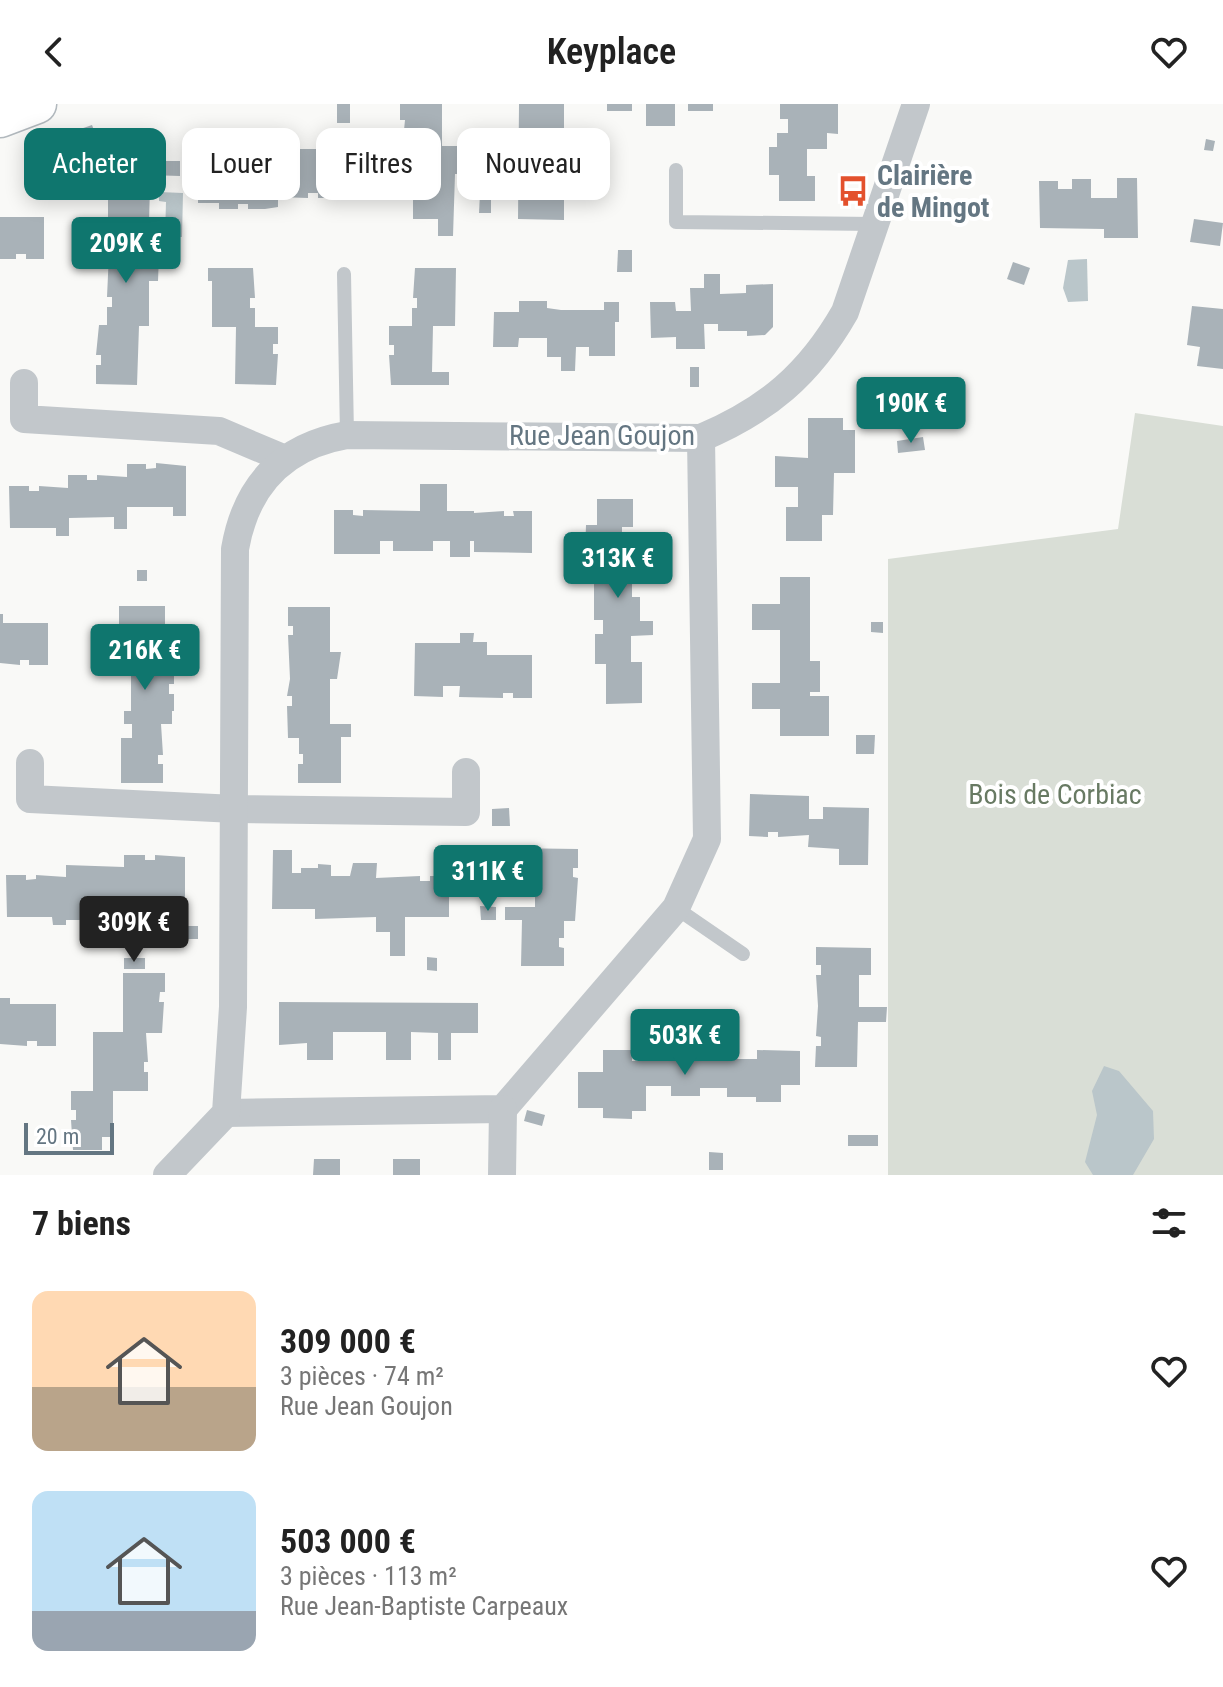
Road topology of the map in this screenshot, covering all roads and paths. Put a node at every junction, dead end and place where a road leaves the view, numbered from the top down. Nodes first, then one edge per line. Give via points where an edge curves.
1 (37, 104) edge
2 (916, 104) edge
3 (0, 118) edge
4 (676, 170) dead end
5 (875, 224) junction
6 (344, 274) dead end
7 (24, 383) dead end
8 (347, 435) junction
9 (701, 438) junction
10 (285, 459) junction
11 (30, 763) dead end
12 (466, 772) dead end
13 (235, 809) junction
14 (676, 908) junction
15 (743, 954) dead end
16 (503, 1109) junction
17 (226, 1113) junction
18 (167, 1175) edge
19 (502, 1175) edge

1 - 3 street
2 - 5 street, Rue Jean Goujon
4 - 5 lane via 676,222
5 - 9 street, Rue Jean Goujon via 845,312 810,364 762,407
6 - 8 lane
7 - 10 street via 24,419 219,431
8 - 9 street, Rue Jean Goujon
8 - 10 street, Rue Jean Goujon via 314,443
9 - 14 street via 707,839
10 - 13 street, Rue Jean Goujon via 256,490 235,549
11 - 13 street via 30,799
12 - 13 street via 466,812
13 - 17 street, Rue Jean Goujon
14 - 15 lane
14 - 16 street
16 - 17 street
16 - 19 street
17 - 18 street

